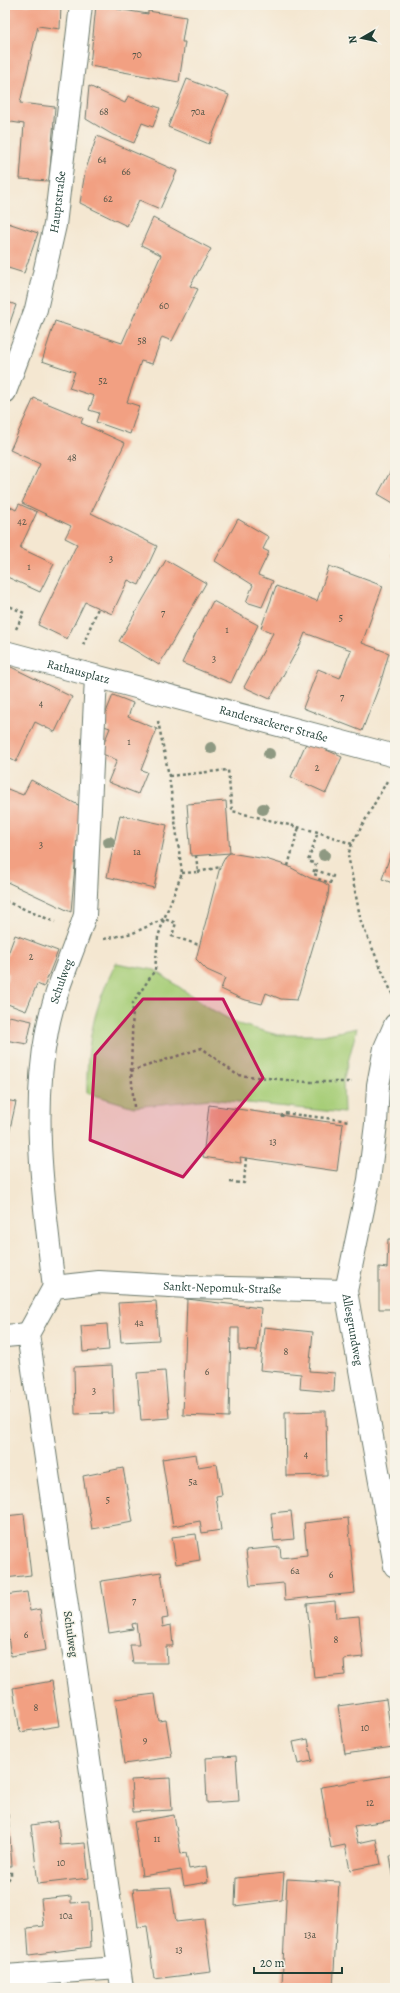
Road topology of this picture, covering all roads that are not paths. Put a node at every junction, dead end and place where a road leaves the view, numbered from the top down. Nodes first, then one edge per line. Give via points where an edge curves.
1 (80, 5) edge
2 (5, 392) edge
3 (5, 652) edge
4 (96, 677) junction
5 (152, 693) joint
6 (395, 756) edge
7 (395, 1025) edge
8 (54, 1287) junction
9 (346, 1290) junction
10 (28, 1334) junction
11 (5, 1336) edge
12 (395, 1566) edge
13 (5, 1976) edge
14 (120, 1978) edge

1 - 2 street, Hauptstraße via 55,225 36,309
3 - 4 street, Rathausplatz
4 - 5 street, Rathausplatz
4 - 8 street, Schulweg via 85,915 76,946 57,992 47,1030 42,1064 41,1156
5 - 6 street, Randersackerer Straße
7 - 9 street, Allesgrundweg via 386,1048 378,1085 370,1180
8 - 9 street, Sankt-Nepomuk-Straße via 99,1282 188,1287
8 - 10 street
9 - 12 street, Allesgrundweg
10 - 11 street
10 - 14 street, Schulweg
13 - 14 street

